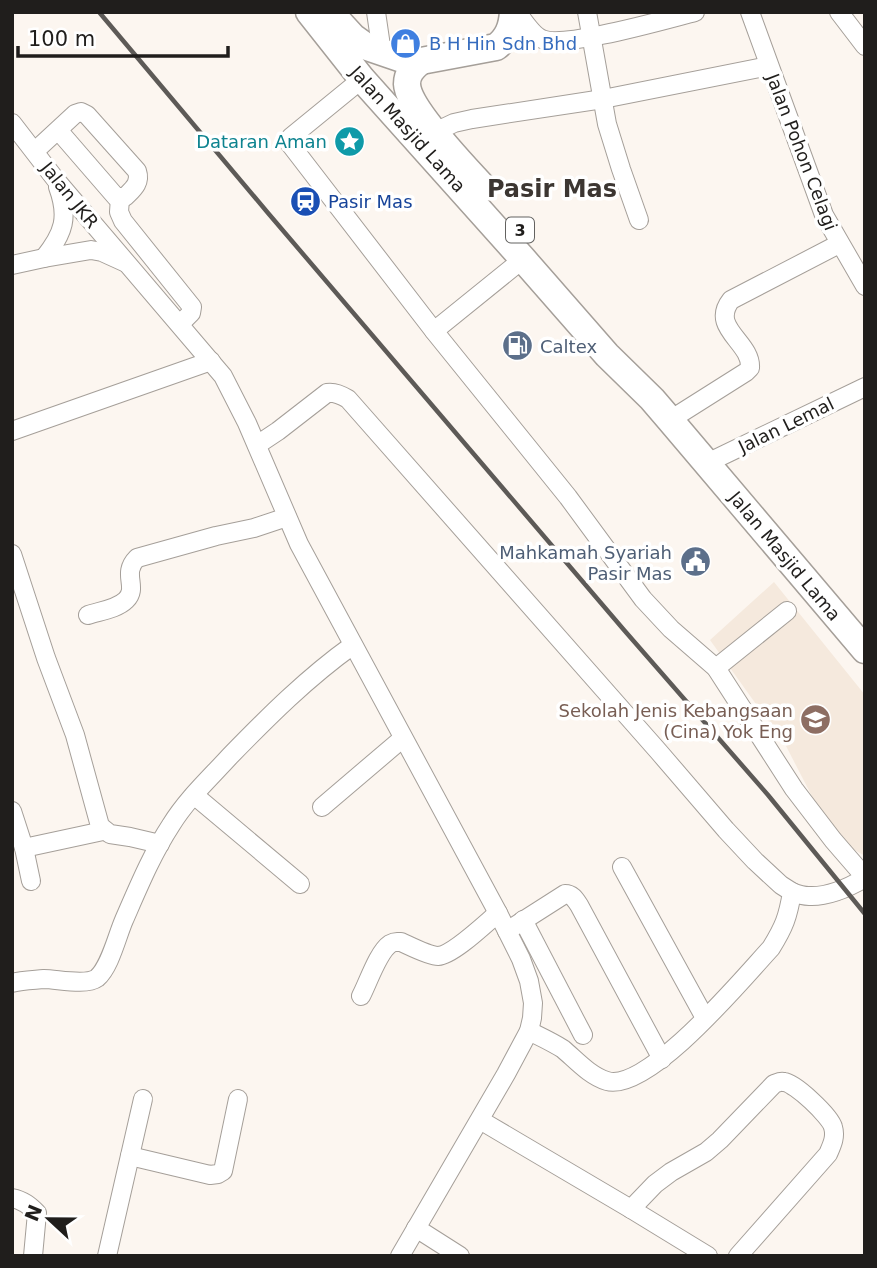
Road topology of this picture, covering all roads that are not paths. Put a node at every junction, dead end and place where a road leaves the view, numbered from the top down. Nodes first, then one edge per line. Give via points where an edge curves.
1 (309, 12) edge
2 (330, 12) edge
3 (376, 12) edge
4 (515, 12) edge
5 (587, 12) edge
6 (695, 12) edge
7 (750, 12) edge
8 (839, 12) edge
9 (592, 37) junction
10 (865, 46) edge
11 (382, 53) junction
12 (421, 61) junction
13 (769, 66) junction
14 (362, 79) junction
15 (603, 100) junction
16 (12, 123) edge
17 (58, 130) junction
18 (435, 132) junction
19 (35, 151) junction
20 (56, 180) junction
21 (120, 198) junction
22 (639, 220) dead end
23 (839, 244) junction
24 (44, 258) junction
25 (523, 259) junction
26 (12, 265) edge
27 (130, 265) junction
28 (865, 286) edge
29 (180, 324) junction
30 (592, 327) junction
31 (434, 331) junction
32 (211, 361) junction
33 (865, 387) edge
34 (670, 420) junction
35 (12, 431) edge
36 (257, 444) junction
37 (706, 463) junction
38 (287, 517) junction
39 (12, 554) edge
40 (787, 611) dead end
41 (88, 615) dead end
42 (353, 645) junction
43 (865, 650) edge
44 (716, 668) junction
45 (403, 737) junction
46 (194, 794) junction
47 (322, 807) dead end
48 (12, 811) edge
49 (103, 831) junction
50 (160, 844) junction
51 (24, 848) junction
52 (622, 867) dead end
53 (865, 878) edge
54 (31, 881) dead end
55 (300, 884) dead end
56 (792, 892) junction
57 (498, 913) junction
58 (523, 920) junction
59 (507, 931) junction
60 (12, 982) edge
61 (361, 996) dead end
62 (705, 1018) junction
63 (529, 1031) junction
64 (583, 1035) dead end
65 (662, 1059) junction
66 (143, 1099) dead end
67 (238, 1099) dead end
68 (480, 1120) junction
69 (130, 1156) junction
70 (12, 1198) edge
71 (631, 1209) junction
72 (416, 1228) junction
73 (33, 1256) edge
74 (107, 1256) edge
75 (401, 1256) edge
76 (460, 1256) edge
77 (708, 1256) edge
78 (738, 1256) edge

1 - 14 highway, Jalan Masjid Lama / 3
2 - 11 highway, Jalan Masjid Lama via 353,37
3 - 11 street
4 - 9 street via 546,41
4 - 12 highway via 510,32 496,47
5 - 9 street
6 - 9 street
7 - 13 street, Jalan Pohon Celagi
8 - 10 street
9 - 15 street
11 - 12 highway, Jalan Masjid Lama
12 - 18 highway, Jalan Masjid Lama / 3 via 409,72 408,90
13 - 15 street
13 - 23 street, Jalan Pohon Celagi
14 - 25 highway, Jalan Masjid Lama / 3
14 - 31 street via 291,137 290,144
15 - 18 street via 472,118
15 - 22 street
16 - 19 street, Jalan JKR
17 - 19 street
17 - 21 street
17 - 21 street via 75,114 87,115 139,176 137,186
18 - 30 highway, Jalan Masjid Lama / 3
19 - 20 street, Jalan JKR
20 - 24 street via 64,203 62,227
20 - 27 street, Jalan JKR
21 - 29 street via 123,221 192,307
23 - 28 street, Jalan Pohon Celagi
23 - 34 street via 725,306 726,324 750,368
24 - 26 street
24 - 27 street via 91,250
25 - 30 highway, Jalan Masjid Lama / 3
25 - 31 street
27 - 29 street, Jalan JKR
29 - 32 street, Jalan JKR
30 - 34 highway, Jalan Masjid Lama / 3 via 607,355
31 - 44 street via 568,497 643,599
32 - 35 street
32 - 36 street, Jalan JKR
33 - 37 street, Jalan Lemal
34 - 37 highway, Jalan Masjid Lama / 3
36 - 38 street, Jalan JKR
36 - 56 street via 327,393 348,399 726,830
37 - 43 highway, Jalan Masjid Lama / 3
38 - 41 street via 137,558 129,572 132,586 128,598
38 - 42 street, Jalan JKR
39 - 49 street
40 - 44 street
42 - 45 street, Jalan JKR
42 - 46 street via 273,712
44 - 53 street via 794,789
45 - 47 street
45 - 57 street, Jalan JKR
46 - 50 street
46 - 55 street
48 - 51 street
49 - 50 street
49 - 51 street
50 - 60 street via 98,977
51 - 54 street
52 - 62 street
53 - 56 street via 829,894
56 - 62 street via 788,915 771,948
57 - 59 street, Jalan JKR
57 - 61 street via 460,945 437,956 401,942 389,944
58 - 59 street
58 - 64 street
58 - 65 street via 565,894 573,897
59 - 63 street, Jalan JKR via 529,981 533,1003
62 - 65 street
63 - 65 street via 609,1082 640,1073
63 - 68 street
66 - 69 street
67 - 69 street via 223,1171 218,1174
68 - 71 street
68 - 72 street
69 - 74 street
70 - 73 street via 37,1213
71 - 77 street
71 - 78 street via 655,1184 720,1140 774,1084 793,1085 830,1119 832,1145
72 - 75 street
72 - 76 street

